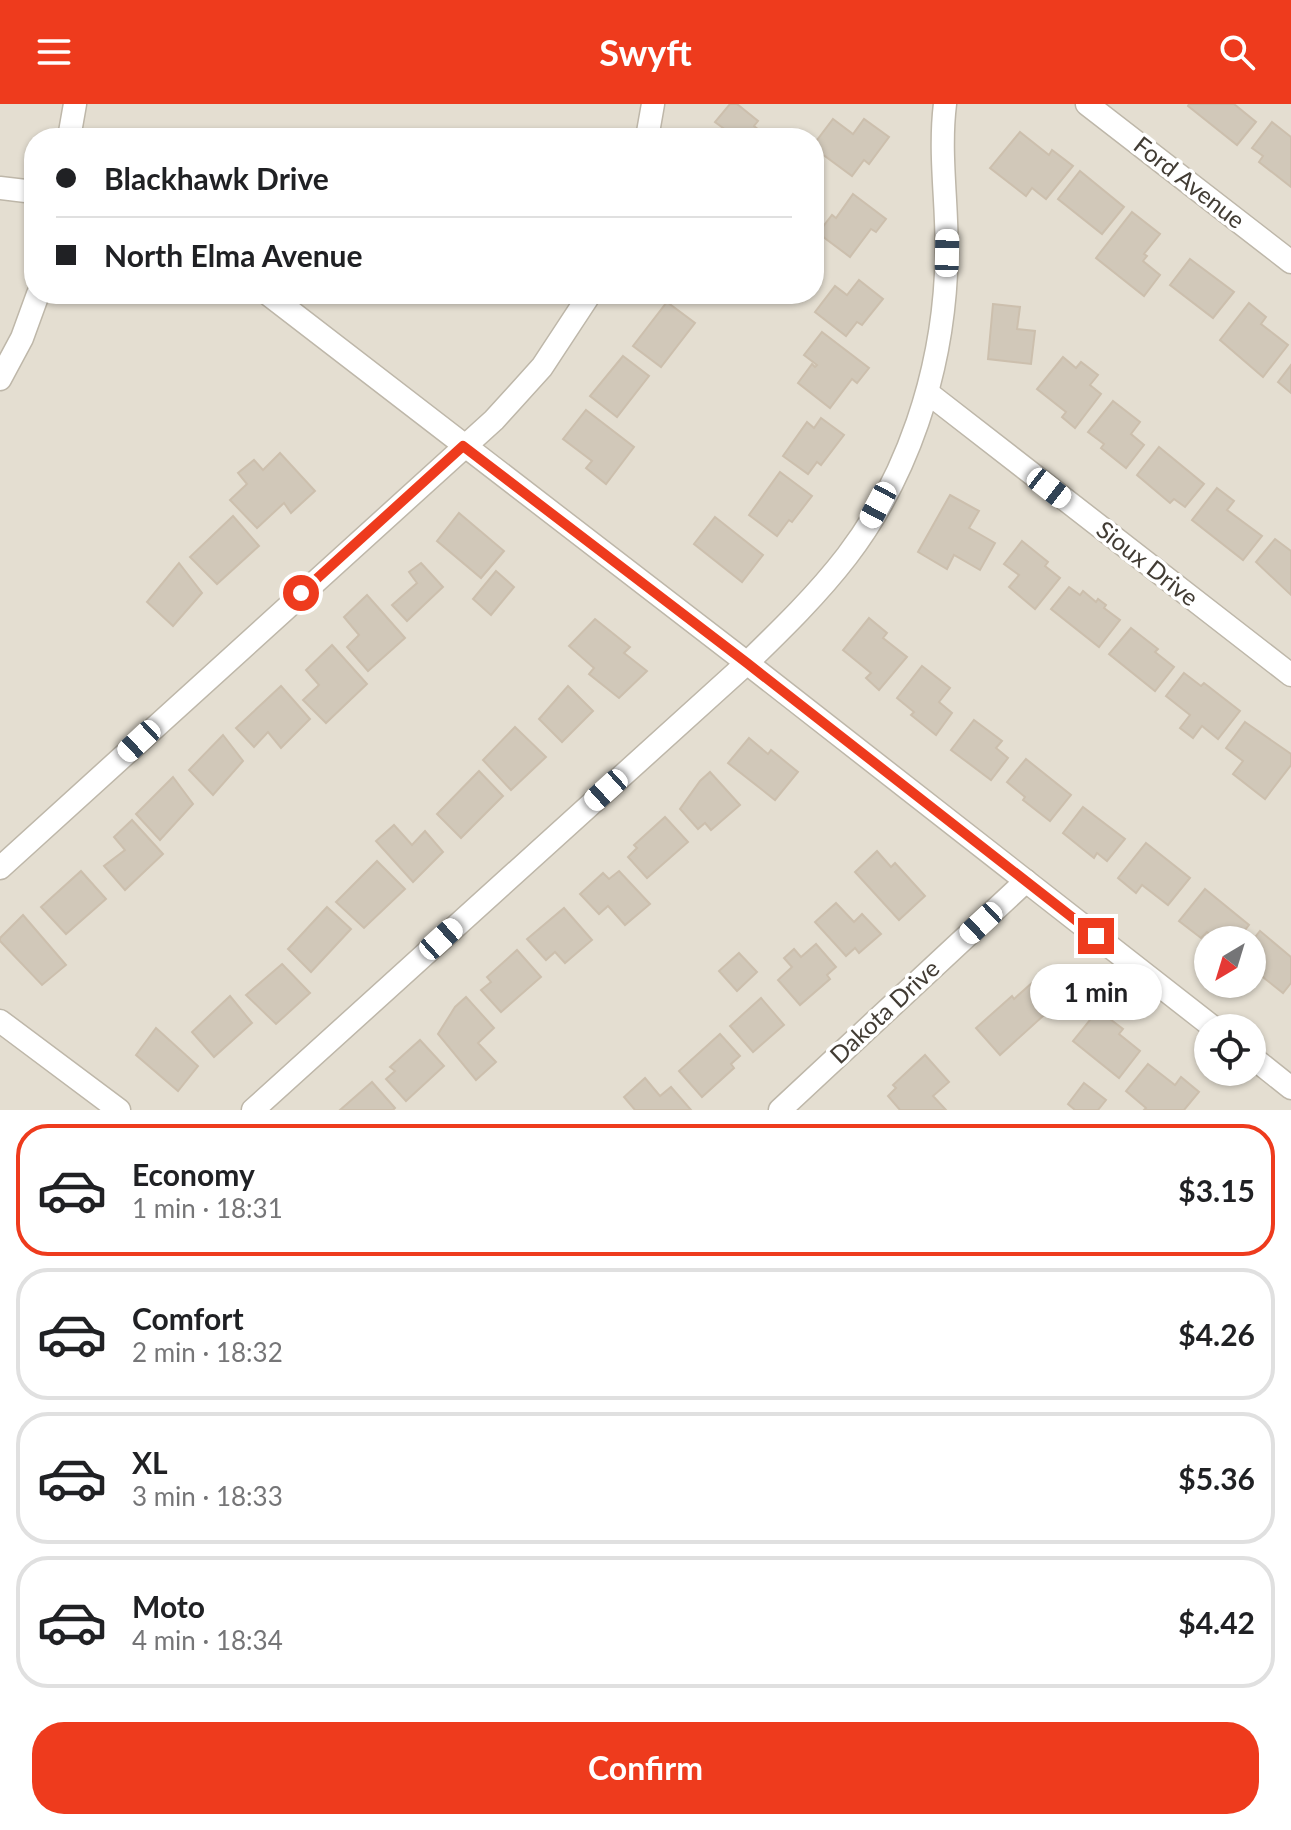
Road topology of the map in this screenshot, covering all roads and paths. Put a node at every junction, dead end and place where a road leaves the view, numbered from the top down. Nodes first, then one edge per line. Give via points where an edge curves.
1 (75, 104) edge
2 (653, 104) edge
3 (945, 104) edge
4 (1087, 104) edge
5 (71, 128) edge
6 (649, 128) edge
7 (0, 188) edge
8 (24, 191) edge
9 (1291, 262) edge
10 (34, 304) edge
11 (281, 304) edge
12 (583, 304) edge
13 (0, 379) edge
14 (928, 393) junction
15 (463, 446) junction
16 (747, 663) junction
17 (1291, 675) edge
18 (0, 868) edge
19 (1026, 881) junction
20 (1196, 1014) edge
21 (0, 1021) edge
22 (1266, 1068) edge
23 (1291, 1088) edge
24 (119, 1110) edge
25 (253, 1110) edge
26 (780, 1110) edge

1 - 5 street
2 - 6 street
3 - 14 street via 947,272
4 - 9 street, Ford Avenue
7 - 8 street
10 - 13 street
11 - 15 street
12 - 15 street via 525,387
14 - 16 street via 898,468 860,537 806,604
14 - 17 street, Sioux Drive
15 - 16 street
15 - 18 street
16 - 19 street
16 - 25 street
19 - 20 street
19 - 26 street, Dakota Drive
21 - 24 street
22 - 23 street

